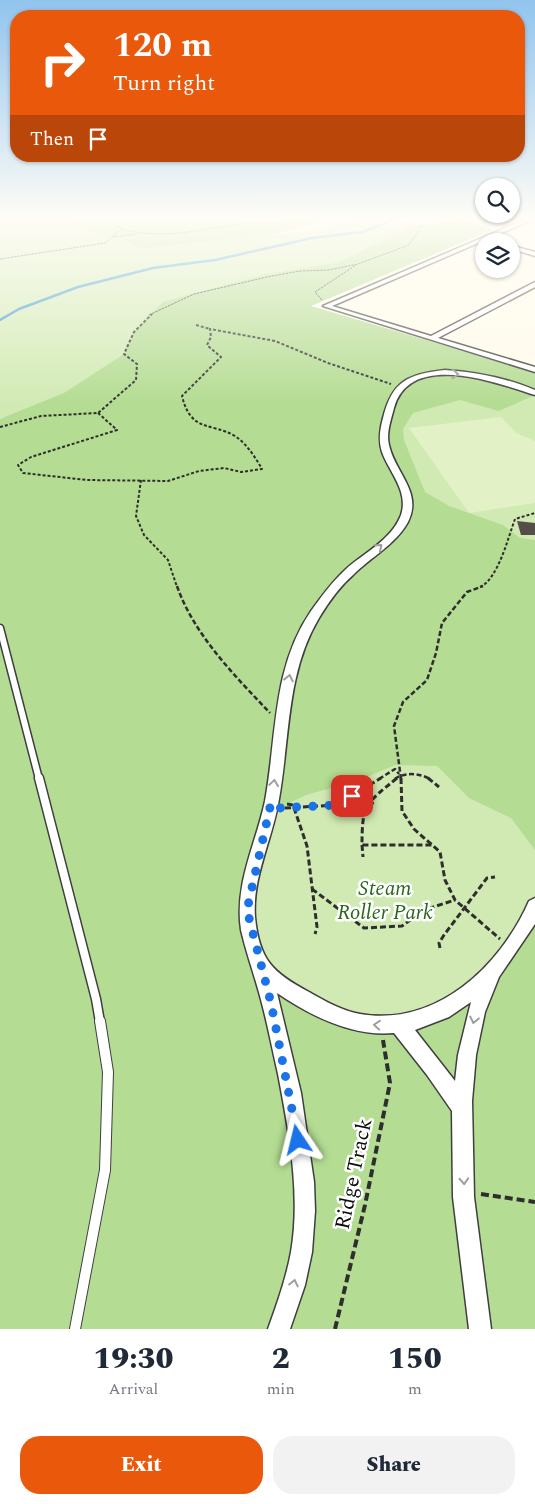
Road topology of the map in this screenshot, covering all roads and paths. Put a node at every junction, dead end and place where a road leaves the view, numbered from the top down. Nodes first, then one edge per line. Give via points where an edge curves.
1 (250, 281) edge
2 (332, 281) edge
3 (385, 281) edge
4 (535, 284) edge
5 (326, 306) junction
6 (196, 325) dead end
7 (210, 329) junction
8 (433, 338) junction
9 (535, 370) edge
10 (399, 387) junction
11 (535, 393) edge
12 (98, 413) junction
13 (0, 427) edge
14 (142, 480) junction
15 (535, 513) edge
16 (0, 628) edge
17 (282, 726) junction
18 (400, 775) junction
19 (439, 787) dead end
20 (368, 802) junction
21 (279, 804) junction
22 (375, 804) dead end
23 (294, 808) junction
24 (362, 845) junction
25 (433, 845) junction
26 (363, 857) dead end
27 (495, 877) dead end
28 (312, 889) junction
29 (454, 900) junction
30 (535, 906) edge
31 (464, 910) junction
32 (315, 934) dead end
33 (511, 947) junction
34 (440, 948) dead end
35 (260, 967) junction
36 (491, 974) junction
37 (390, 1025) junction
38 (462, 1108) junction
39 (464, 1192) junction
40 (535, 1202) edge
41 (75, 1329) edge
42 (279, 1329) edge
43 (335, 1329) edge
44 (480, 1329) edge

1 - 12 path via 194,294 149,315 134,332 124,354 137,364 136,380
2 - 5 path via 315,292
3 - 5 street
4 - 8 street
5 - 8 street
6 - 7 path
7 - 10 path via 274,342
7 - 14 path via 207,345 221,357 182,396 184,408 194,419 213,430 230,434 249,448 262,469 241,472 224,468 199,471 168,481
8 - 9 street
10 -> 11 street via 426,376 466,374 504,380
17 -> 10 street via 293,661 309,624 342,580 394,533 407,511 402,482 384,444 385,423
12 - 13 path via 41,416
12 - 14 path via 117,430 31,457 18,465 22,472 87,480
14 - 17 path via 136,516 144,534 168,560 182,600 224,665
15 - 18 path via 514,520 488,584 467,592 442,623 428,680 404,702 394,726
16 - 41 lane via 96,999 108,1072 105,1170
21 -> 17 street via 278,759
18 - 19 path via 426,777
18 - 20 path
18 - 23 path via 395,769 337,805
18 - 25 path via 402,811 414,829
20 - 22 path
20 - 24 path via 362,821
21 - 23 path via 293,805
21 - 23 path via 278,808
21 - 35 street via 247,910
23 - 28 path via 307,846
24 - 25 path
24 - 26 path
25 - 29 path via 440,852 445,880
27 - 31 path via 487,878
28 - 29 path via 364,928 402,926 424,910
28 - 32 path
29 - 31 path
30 - 33 street
31 - 33 path
31 - 34 path via 439,943
33 - 36 street
37 -> 35 street via 360,1023 340,1017 275,983
42 -> 35 street via 293,1291 302,1243 303,1172 290,1092
36 - 37 street via 446,1009 418,1021
36 -> 38 street via 474,1016
37 - 38 street
37 - 43 path, Ridge Track via 390,1083
38 -> 39 street
39 - 40 path
39 - 44 street via 471,1274

